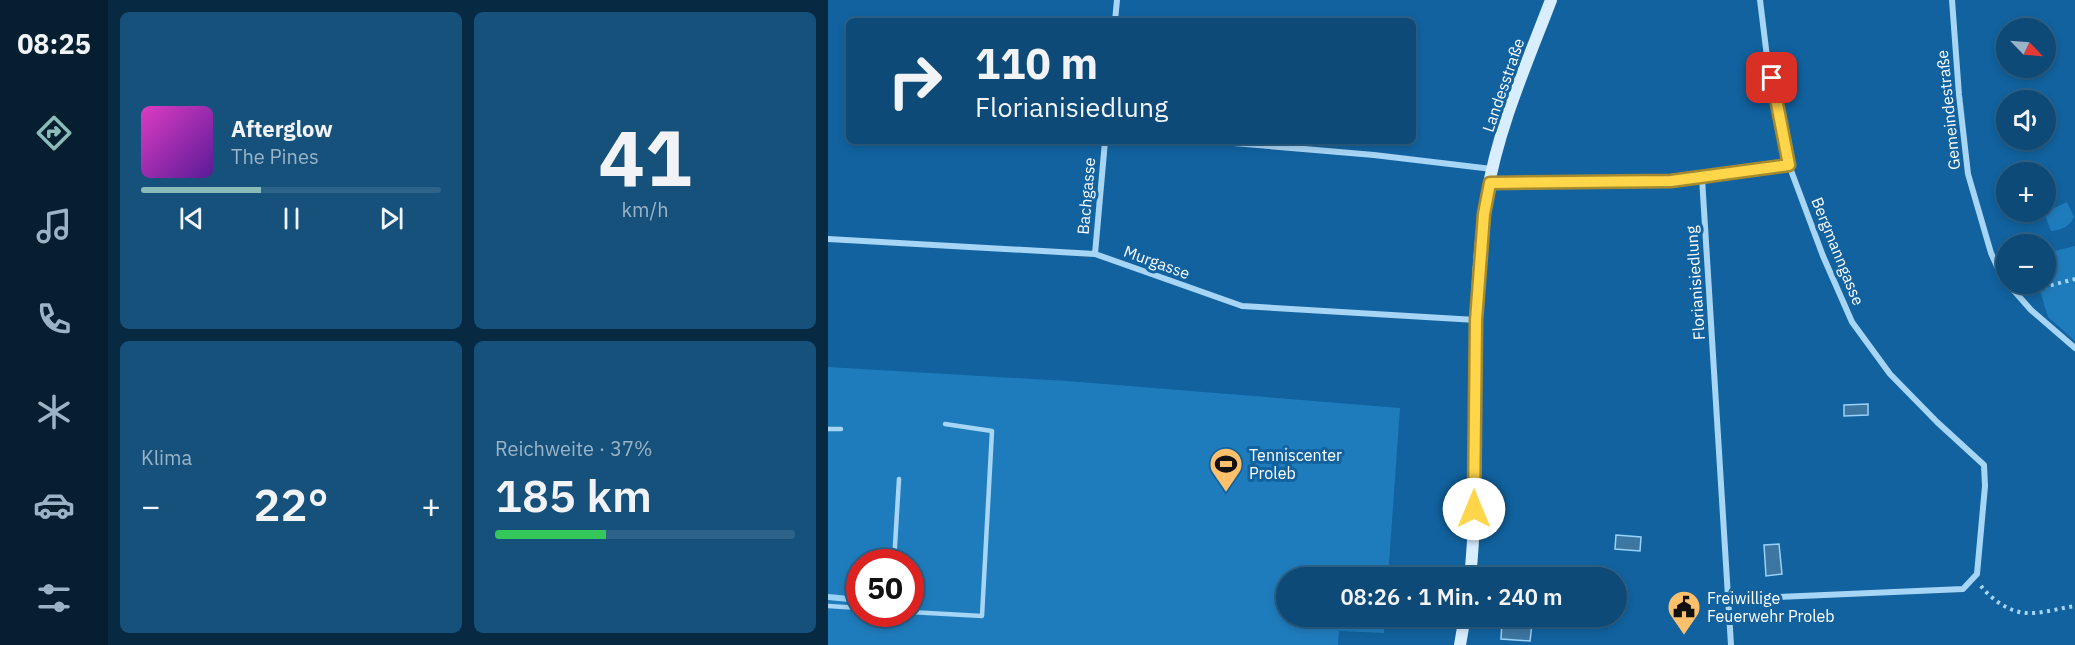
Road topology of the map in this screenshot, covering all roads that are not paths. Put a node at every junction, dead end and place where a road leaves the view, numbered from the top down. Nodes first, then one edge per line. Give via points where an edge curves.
1 (1117, 0) edge
2 (1551, 0) edge
3 (1760, 0) edge
4 (1952, 0) edge
5 (1115, 18) edge
6 (1105, 144) edge
7 (1245, 144) edge
8 (1789, 165) junction
9 (1492, 169) junction
10 (1701, 178) junction
11 (1490, 183) junction
12 (828, 239) edge
13 (1095, 254) junction
14 (1996, 264) edge
15 (2017, 294) edge
16 (1476, 320) junction
17 (2075, 348) edge
18 (945, 424) dead end
19 (828, 429) edge
20 (841, 429) dead end
21 (899, 479) dead end
22 (895, 549) edge
23 (1471, 567) edge
24 (1729, 599) junction
25 (828, 606) edge
26 (846, 607) edge
27 (924, 613) edge
28 (1463, 627) edge
29 (1460, 645) edge
30 (1731, 645) edge

1 - 5 street
2 - 9 main road, Landesstraße
3 - 8 street, Bergmanngasse
4 - 14 street, Gemeindestraße via 1968,174
6 - 13 street, Bachgasse
7 - 9 street
8 - 10 street
8 - 24 street, Bergmanngasse via 1852,322 1890,374 1984,465 1977,574 1963,589
9 - 11 main road, Landesstraße
10 - 11 street via 1624,183
10 - 24 street, Florianisiedlung
11 - 16 main road, Landesstraße
12 - 13 street, Murgasse
13 - 16 street, Murgasse via 1242,306
15 - 17 street, Gemeindestraße
16 - 23 main road, Landesstraße
18 - 27 lane via 992,431 982,616
19 - 20 lane
21 - 22 lane
24 - 30 street, Florianisiedlung
25 - 26 lane
28 - 29 main road

